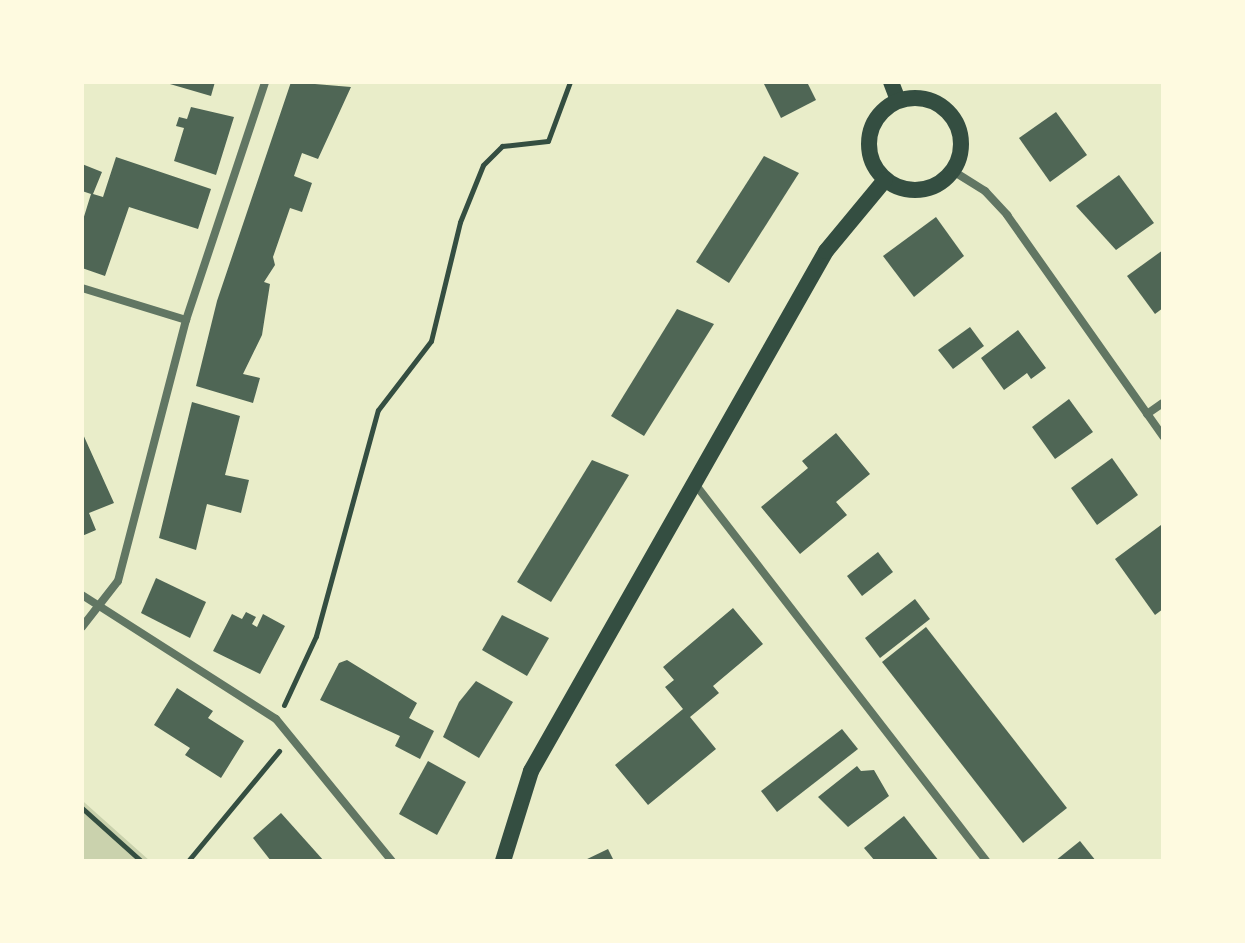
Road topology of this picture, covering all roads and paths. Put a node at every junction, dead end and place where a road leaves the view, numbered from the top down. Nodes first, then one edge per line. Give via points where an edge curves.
1 (265, 82) edge
2 (570, 82) edge
3 (891, 82) edge
4 (898, 100) junction
5 (953, 171) junction
6 (885, 180) junction
7 (82, 288) edge
8 (186, 320) junction
9 (1163, 403) edge
10 (1147, 414) junction
11 (1163, 436) edge
12 (695, 484) junction
13 (82, 595) edge
14 (97, 605) junction
15 (82, 627) edge
16 (276, 719) junction
17 (291, 735) junction
18 (82, 808) edge
19 (141, 861) edge
20 (188, 861) edge
21 (392, 861) edge
22 (503, 861) edge
23 (986, 861) edge

1 - 8 street
2 - 16 path via 548,141 502,146 483,165 460,222 431,341 411,374 378,410 316,636
3 - 4 main road
4 - 5 main road via 926,98 944,106 957,121 963,140
4 - 6 main road via 877,117 870,133 869,150
5 - 6 main road via 935,187 917,191
5 - 10 street via 985,191 1007,215
6 - 12 main road via 826,251
7 - 8 street
8 - 14 street via 118,581
9 - 10 street
10 - 11 street
12 - 22 main road via 531,771
12 - 23 street
13 - 14 street
14 - 15 street
14 - 16 street
16 - 17 street
17 - 20 path
17 - 21 street
18 - 19 path

